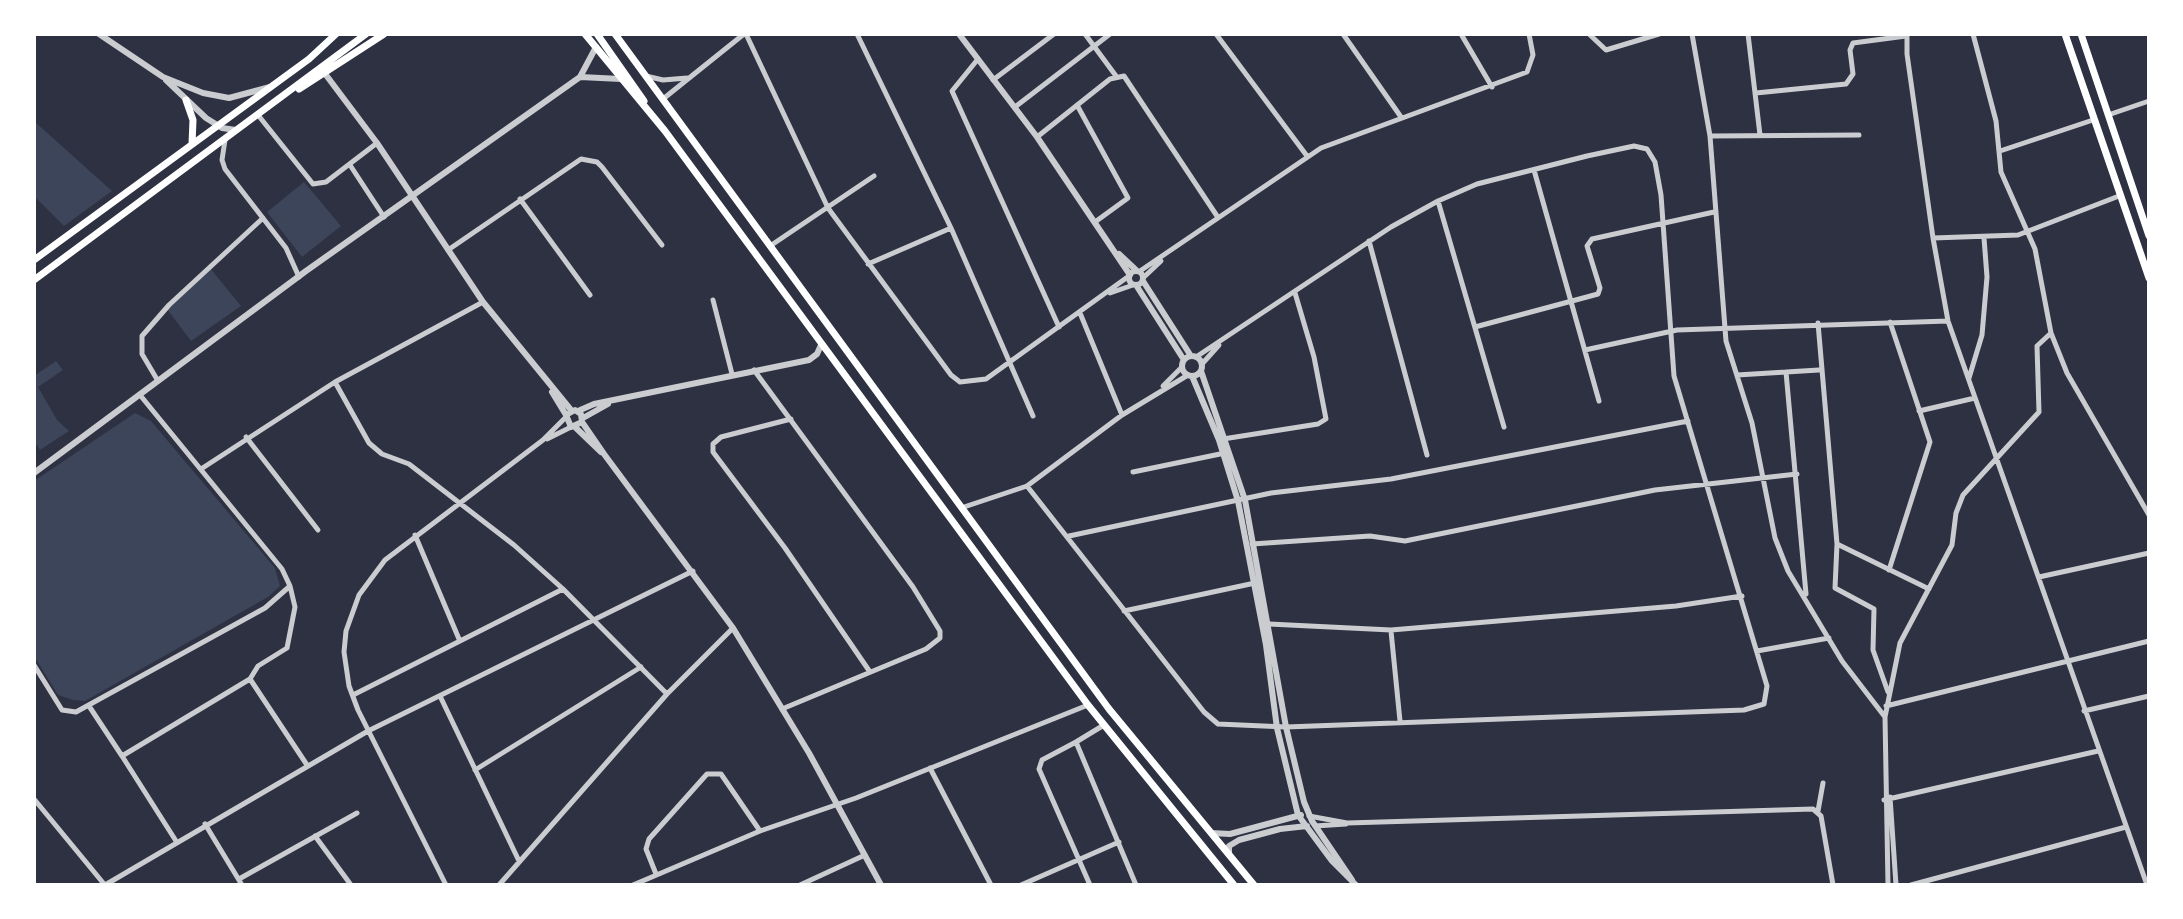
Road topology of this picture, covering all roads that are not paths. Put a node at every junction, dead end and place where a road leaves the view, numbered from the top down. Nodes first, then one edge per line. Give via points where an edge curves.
1 (96, 34) edge
2 (336, 34) edge
3 (343, 34) edge
4 (366, 34) edge
5 (384, 34) edge
6 (585, 34) edge
7 (597, 34) edge
8 (615, 34) edge
9 (745, 34) edge
10 (857, 34) edge
11 (959, 34) edge
12 (1054, 34) edge
13 (1085, 34) edge
14 (1110, 34) edge
15 (1216, 34) edge
16 (1343, 34) edge
17 (1461, 34) edge
18 (1529, 34) edge
19 (1589, 34) edge
20 (1659, 34) edge
21 (1692, 34) edge
22 (1748, 34) edge
23 (1973, 34) edge
24 (2065, 34) edge
25 (2081, 34) edge
26 (1907, 35) edge
27 (1094, 46) junction
28 (596, 47) junction
29 (311, 58) junction
30 (978, 59) junction
31 (326, 75) junction
32 (646, 76) junction
33 (1116, 76) junction
34 (163, 77) junction
35 (580, 77) junction
36 (688, 77) junction
37 (621, 79) junction
38 (993, 80) junction
39 (270, 87) junction
40 (1492, 87) junction
41 (1756, 93) junction
42 (186, 100) junction
43 (278, 100) junction
44 (662, 100) junction
45 (2149, 101) edge
46 (1077, 105) junction
47 (1015, 107) junction
48 (258, 115) junction
49 (2107, 116) junction
50 (1401, 117) junction
51 (2093, 120) junction
52 (217, 126) junction
53 (239, 130) junction
54 (665, 131) junction
55 (1760, 135) junction
56 (1859, 135) dead end
57 (1710, 136) junction
58 (1037, 137) junction
59 (225, 140) junction
60 (377, 143) junction
61 (192, 144) junction
62 (2000, 151) junction
63 (1307, 156) junction
64 (350, 165) junction
65 (1534, 170) junction
66 (874, 176) dead end
67 (2119, 196) junction
68 (412, 197) junction
69 (520, 199) junction
70 (1438, 201) junction
71 (828, 208) junction
72 (1714, 212) junction
73 (1217, 216) junction
74 (384, 217) junction
75 (263, 218) junction
76 (1663, 220) junction
77 (1095, 222) junction
78 (951, 228) junction
79 (2028, 232) junction
80 (2149, 236) edge
81 (1933, 238) junction
82 (1984, 238) junction
83 (1369, 241) junction
84 (662, 245) dead end
85 (770, 246) junction
86 (447, 251) junction
87 (34, 260) edge
88 (868, 264) junction
89 (1137, 275) junction
90 (299, 277) junction
91 (2149, 278) edge
92 (34, 280) edge
93 (1134, 285) junction
94 (1295, 293) junction
95 (1109, 294) junction
96 (590, 295) dead end
97 (713, 300) dead end
98 (483, 302) junction
99 (1571, 303) junction
100 (1080, 312) junction
101 (1948, 321) junction
102 (1890, 322) junction
103 (1818, 323) junction
104 (1724, 326) junction
105 (1059, 327) junction
106 (1475, 327) junction
107 (1669, 331) junction
108 (2051, 333) junction
109 (821, 345) junction
110 (1219, 345) junction
111 (1585, 350) junction
112 (1194, 356) junction
113 (1012, 362) junction
114 (1183, 364) junction
115 (1201, 368) junction
116 (754, 370) junction
117 (1820, 370) junction
118 (1786, 372) junction
119 (732, 374) junction
120 (1190, 375) junction
121 (1737, 375) junction
122 (1968, 380) junction
123 (158, 381) junction
124 (335, 382) junction
125 (1160, 390) junction
126 (140, 395) junction
127 (1975, 398) junction
128 (1599, 401) dead end
129 (1919, 411) junction
130 (1122, 415) junction
131 (1033, 416) dead end
132 (574, 419) junction
133 (791, 419) junction
134 (1688, 421) junction
135 (1504, 427) dead end
136 (246, 437) junction
137 (1222, 439) junction
138 (543, 440) junction
139 (1227, 452) junction
140 (1427, 455) dead end
141 (1997, 459) junction
142 (201, 469) junction
143 (1133, 472) dead end
144 (34, 473) edge
145 (1797, 474) junction
146 (1764, 477) junction
147 (1705, 483) junction
148 (1027, 486) junction
149 (1241, 500) junction
150 (458, 503) junction
151 (960, 508) junction
152 (2149, 515) edge
153 (318, 530) dead end
154 (415, 535) junction
155 (1069, 536) junction
156 (1251, 544) junction
157 (1837, 544) junction
158 (2149, 553) edge
159 (1889, 570) junction
160 (693, 571) junction
161 (2039, 577) junction
162 (1255, 583) junction
163 (290, 586) junction
164 (563, 589) junction
165 (1929, 589) junction
166 (1742, 596) junction
167 (1806, 597) junction
168 (1124, 611) junction
169 (596, 621) junction
170 (1269, 624) junction
171 (733, 628) junction
172 (1391, 630) junction
173 (1829, 638) junction
174 (459, 639) junction
175 (2149, 641) edge
176 (1757, 651) junction
177 (2067, 663) junction
178 (34, 665) edge
179 (641, 667) junction
180 (871, 673) junction
181 (250, 679) junction
182 (1889, 693) junction
183 (667, 694) junction
184 (353, 695) junction
185 (440, 696) junction
186 (2149, 696) edge
187 (1088, 705) junction
188 (89, 706) junction
189 (1886, 706) junction
190 (782, 709) junction
191 (2084, 711) junction
192 (1885, 717) junction
193 (1400, 721) junction
194 (1104, 725) junction
195 (1286, 727) junction
196 (1277, 728) junction
197 (368, 731) junction
198 (1076, 742) junction
199 (2098, 751) junction
200 (122, 756) junction
201 (307, 765) junction
202 (930, 768) junction
203 (475, 770) junction
204 (1823, 783) dead end
205 (34, 799) edge
206 (1887, 799) junction
207 (837, 804) junction
208 (1818, 811) junction
209 (357, 813) dead end
210 (1298, 815) junction
211 (1308, 816) junction
212 (1347, 823) junction
213 (205, 824) junction
214 (1315, 826) junction
215 (1304, 827) junction
216 (2126, 827) junction
217 (760, 831) junction
218 (1210, 833) junction
219 (315, 836) junction
220 (176, 841) junction
221 (1119, 842) junction
222 (865, 855) junction
223 (1230, 857) junction
224 (1078, 858) junction
225 (1890, 859) junction
226 (519, 861) junction
227 (656, 874) junction
228 (241, 882) edge
229 (1355, 884) edge
230 (105, 885) edge
231 (351, 885) edge
232 (446, 885) edge
233 (499, 885) edge
234 (633, 885) edge
235 (800, 885) edge
236 (881, 885) edge
237 (991, 885) edge
238 (1021, 885) edge
239 (1090, 885) edge
240 (1136, 885) edge
241 (1234, 885) edge
242 (1254, 885) edge
243 (1833, 885) edge
244 (1888, 885) edge
245 (1896, 885) edge
246 (1911, 885) edge
247 (2147, 885) edge

1 - 34 street
2 - 29 main road
3 - 29 main road
4 - 43 main road
5 - 31 main road
6 - 28 main road
7 - 54 main road
8 - 32 main road
9 - 36 street
9 - 71 street
10 - 78 street
11 - 30 street
12 - 38 street
13 - 27 street
14 - 27 street
15 - 63 street
16 - 50 street
17 - 40 street
18 - 40 street via 1530,67
19 - 20 street via 1606,50
21 - 57 street
22 - 41 street
23 - 62 street
24 - 51 main road
25 - 49 main road
26 - 41 street via 1853,43 1848,83
26 - 81 street
27 - 33 street
27 - 47 street
28 - 35 street
28 - 37 main road
29 - 39 main road
30 - 38 street
30 - 105 street via 953,87 954,95
31 - 43 main road
31 - 60 street
32 - 36 street
32 - 44 main road
33 - 46 street
33 - 73 street via 1128,80
34 - 39 street via 221,98
34 - 42 street
35 - 37 street
35 - 68 street
36 - 44 street
37 - 54 main road
38 - 47 street
39 - 52 main road
40 - 50 street
41 - 55 street
42 - 52 street
42 - 61 main road via 193,120
43 - 48 main road
44 - 85 main road
45 - 49 street
46 - 58 street
46 - 77 street via 1128,198
47 - 58 street
48 - 53 main road
48 - 64 street via 313,184 326,182
49 - 80 main road
50 - 63 street
51 - 62 street
51 - 67 main road
52 - 53 street
52 - 61 main road
53 - 59 main road
54 - 109 main road
55 - 56 street
55 - 57 street
57 - 72 street
58 - 77 street
59 - 75 street via 225,169
59 - 92 main road
60 - 64 street
60 - 68 street
61 - 87 main road
62 - 79 street via 2006,186
63 - 73 street
64 - 74 street
65 - 70 street via 1477,184
65 - 76 street via 1621,148 1647,149 1655,162
65 - 99 street
66 - 71 street
67 - 79 street
67 - 91 main road
68 - 74 street
68 - 86 street
69 - 84 street via 572,163 597,162
69 - 86 street
69 - 96 street
70 - 83 street
70 - 106 street
71 - 85 street
71 - 88 street
72 - 76 street
72 - 104 street
73 - 89 street
74 - 90 street
75 - 90 street via 286,248
75 - 123 street via 142,336 142,354
76 - 99 street via 1588,241 1600,292
76 - 107 street
77 - 89 street
78 - 88 street
78 - 113 street
79 - 82 street
79 - 108 street
81 - 82 street
81 - 101 street
82 - 122 street via 1982,335
83 - 94 street
83 - 140 street
85 - 151 main road
86 - 98 street
88 - 113 street via 960,382 976,383
89 - 93 street
89 - 93 street
89 - 95 street
89 - 112 street
90 - 123 street
93 - 95 street
93 - 114 street
94 - 110 street
94 - 137 street via 1326,419
95 - 100 street
97 - 119 street
98 - 124 street
98 - 132 street
99 - 106 street
99 - 111 street
100 - 105 street
100 - 130 street
101 - 102 street
101 - 122 street
102 - 103 street
102 - 129 street
103 - 104 street
103 - 117 street
104 - 107 street
104 - 121 street
105 - 113 street
106 - 135 street
107 - 111 street
107 - 134 street via 1674,376
108 - 141 street via 2037,346 2039,412
108 - 152 street via 2067,373
109 - 116 street via 809,360
109 - 187 main road
110 - 112 street
110 - 115 street
111 - 128 street
112 - 114 street
112 - 115 street
113 - 131 street
114 - 120 street
114 - 125 street
115 - 120 street
115 - 137 street
116 - 119 street
116 - 133 street
117 - 118 street
117 - 157 street
118 - 121 street
118 - 145 street
119 - 132 street via 612,403
120 - 125 street
120 - 137 street
121 - 146 street
122 - 127 street
123 - 126 street
124 - 136 street
124 - 150 street via 369,443 409,464
125 - 130 street
126 - 142 street
126 - 144 street
127 - 129 street
127 - 141 street
129 - 159 street via 1930,442
130 - 148 street
132 - 138 street
132 - 138 street
132 - 160 street
133 - 180 street via 940,631 935,644
133 - 180 street via 721,437 713,452
134 - 147 street
134 - 149 street via 1391,479
136 - 142 street
136 - 153 street
137 - 139 street
138 - 150 street
139 - 143 street
139 - 149 street
141 - 161 street
141 - 165 street via 1959,502 1952,545
142 - 163 street
145 - 146 street
145 - 167 street
146 - 147 street
146 - 167 street via 1775,538
147 - 156 street via 1405,541 1370,536
147 - 166 street
148 - 151 street
148 - 155 street
149 - 155 street
149 - 156 street
150 - 154 street
150 - 164 street
151 - 218 main road via 1109,709
154 - 174 street
154 - 184 street via 371,575 350,616 344,652
155 - 168 street
156 - 162 street
156 - 170 street
157 - 159 street
157 - 182 street via 1835,588 1874,609 1873,650
158 - 161 street
159 - 165 street
160 - 169 street
160 - 171 street
161 - 177 street
162 - 168 street
162 - 196 street
163 - 181 street via 295,607 287,648 258,666
163 - 188 street via 265,608
164 - 169 street
164 - 174 street
165 - 182 street via 1900,643
166 - 172 street
166 - 176 street
167 - 173 street
168 - 196 street via 1210,719 1226,726
169 - 179 street
169 - 185 street
170 - 172 street
170 - 195 street
171 - 183 street
171 - 190 street
172 - 193 street
173 - 176 street
173 - 192 street
174 - 184 street
175 - 177 street
176 - 193 street via 1768,692 1764,704 1753,709
177 - 189 street
177 - 191 street
178 - 188 street via 62,710 71,713
179 - 183 street
179 - 203 street
180 - 190 street
181 - 200 street
181 - 201 street
182 - 189 street
183 - 226 street
184 - 197 street
185 - 197 street
185 - 203 street
186 - 191 street
187 - 194 main road
187 - 202 street
188 - 200 street
189 - 192 street
190 - 207 street
191 - 199 street
192 - 206 street
193 - 195 street
194 - 198 street
194 - 241 main road
195 - 196 street
195 - 211 street
196 - 210 street
197 - 201 street
197 - 232 street
198 - 221 street
198 - 224 street via 1042,760 1040,771
199 - 206 street
199 - 216 street
200 - 220 street
201 - 213 street
202 - 207 street
202 - 237 street
203 - 226 street
204 - 208 street
205 - 230 street
206 - 225 street
207 - 217 street
207 - 222 street
208 - 212 street
208 - 243 street
209 - 219 street
210 - 211 street
210 - 215 street
210 - 218 street via 1230,834
211 - 212 street
211 - 214 street
212 - 214 street
213 - 220 street
213 - 228 street
214 - 215 street
214 - 229 street
215 - 223 street via 1239,840 1229,846
215 - 229 street
216 - 246 street
216 - 247 street
217 - 227 street
217 - 227 street via 726,780 714,772 707,774 649,839 646,849
218 - 223 main road
219 - 228 street
219 - 231 street
220 - 230 street
221 - 224 street
221 - 240 street
222 - 235 street
222 - 236 street
223 - 242 main road
224 - 238 street
224 - 239 street
225 - 244 street
225 - 245 street
226 - 233 street
227 - 234 street

